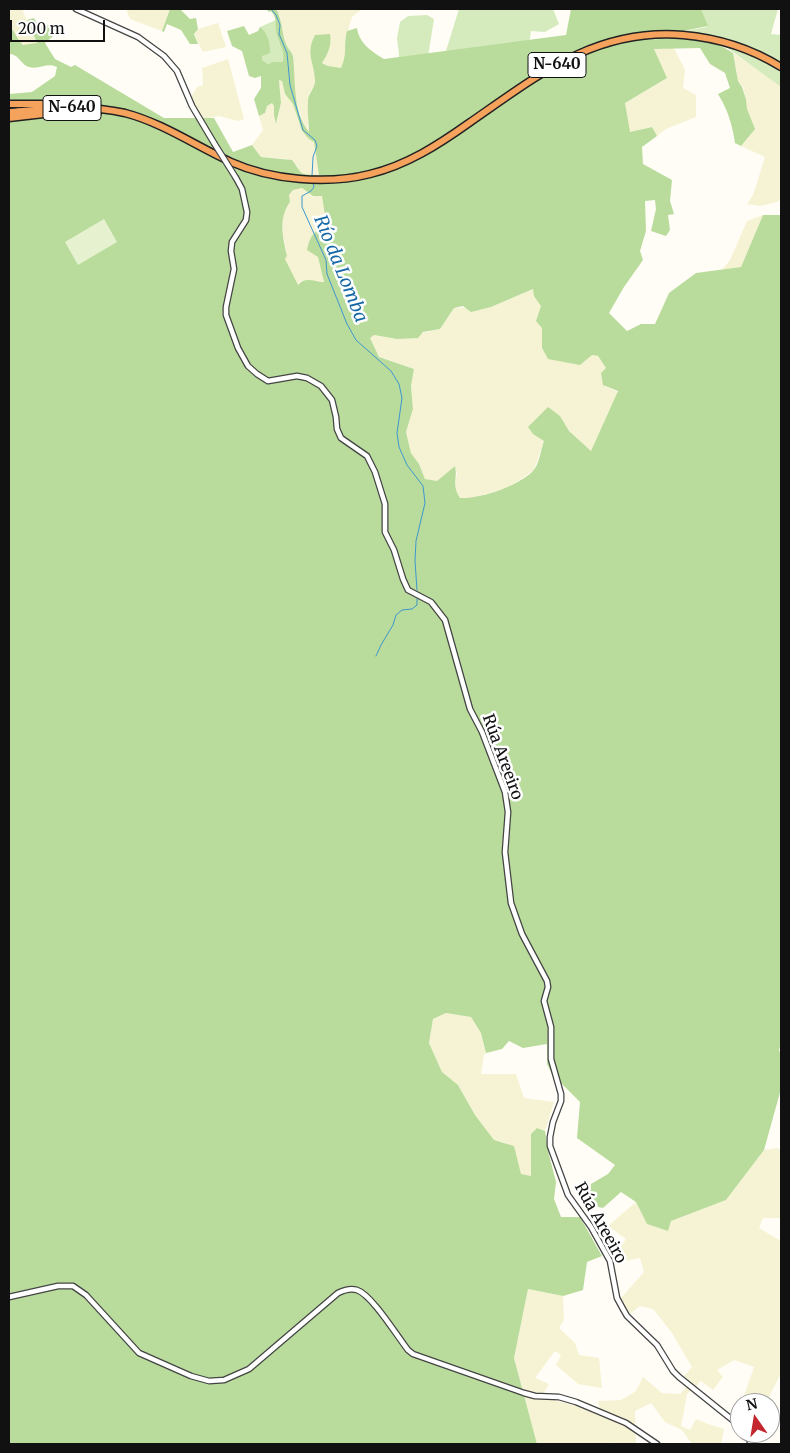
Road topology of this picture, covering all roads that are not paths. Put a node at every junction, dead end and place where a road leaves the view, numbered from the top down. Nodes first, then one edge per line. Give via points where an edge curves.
1 (76, 9) edge
2 (781, 67) edge
3 (9, 104) edge
4 (9, 112) edge
5 (134, 116) junction
6 (9, 118) edge
7 (9, 1297) edge
8 (730, 1418) edge
9 (657, 1444) edge

1 - 8 street, Rúa Areeiro, bridge via 138,38 164,56 177,71 192,106 242,189 246,220 232,242 234,269 226,307 242,356 256,374 268,381 297,376 307,378 321,386 332,400 341,438 367,456 375,472 385,504 385,532 408,590 431,602 445,620 470,709 505,792 508,812 505,852 511,903 522,934 547,981 544,1009 551,1027 551,1059 561,1094 550,1146 568,1195 610,1261 618,1298 627,1316 657,1344 673,1372
2 - 5 highway, N-640 via 750,51 698,37 671,34 613,41 564,60 436,146 404,162 352,178 277,176 230,162 167,129
3 - 5 highway via 73,103 112,108
4 - 5 highway, N-640 via 87,107
5 - 6 highway via 60,112
7 - 9 street via 58,1286 73,1286 86,1295 145,1357 202,1380 216,1381 249,1370 333,1297 343,1291 358,1290 371,1300 413,1354 524,1393 576,1402 626,1423

